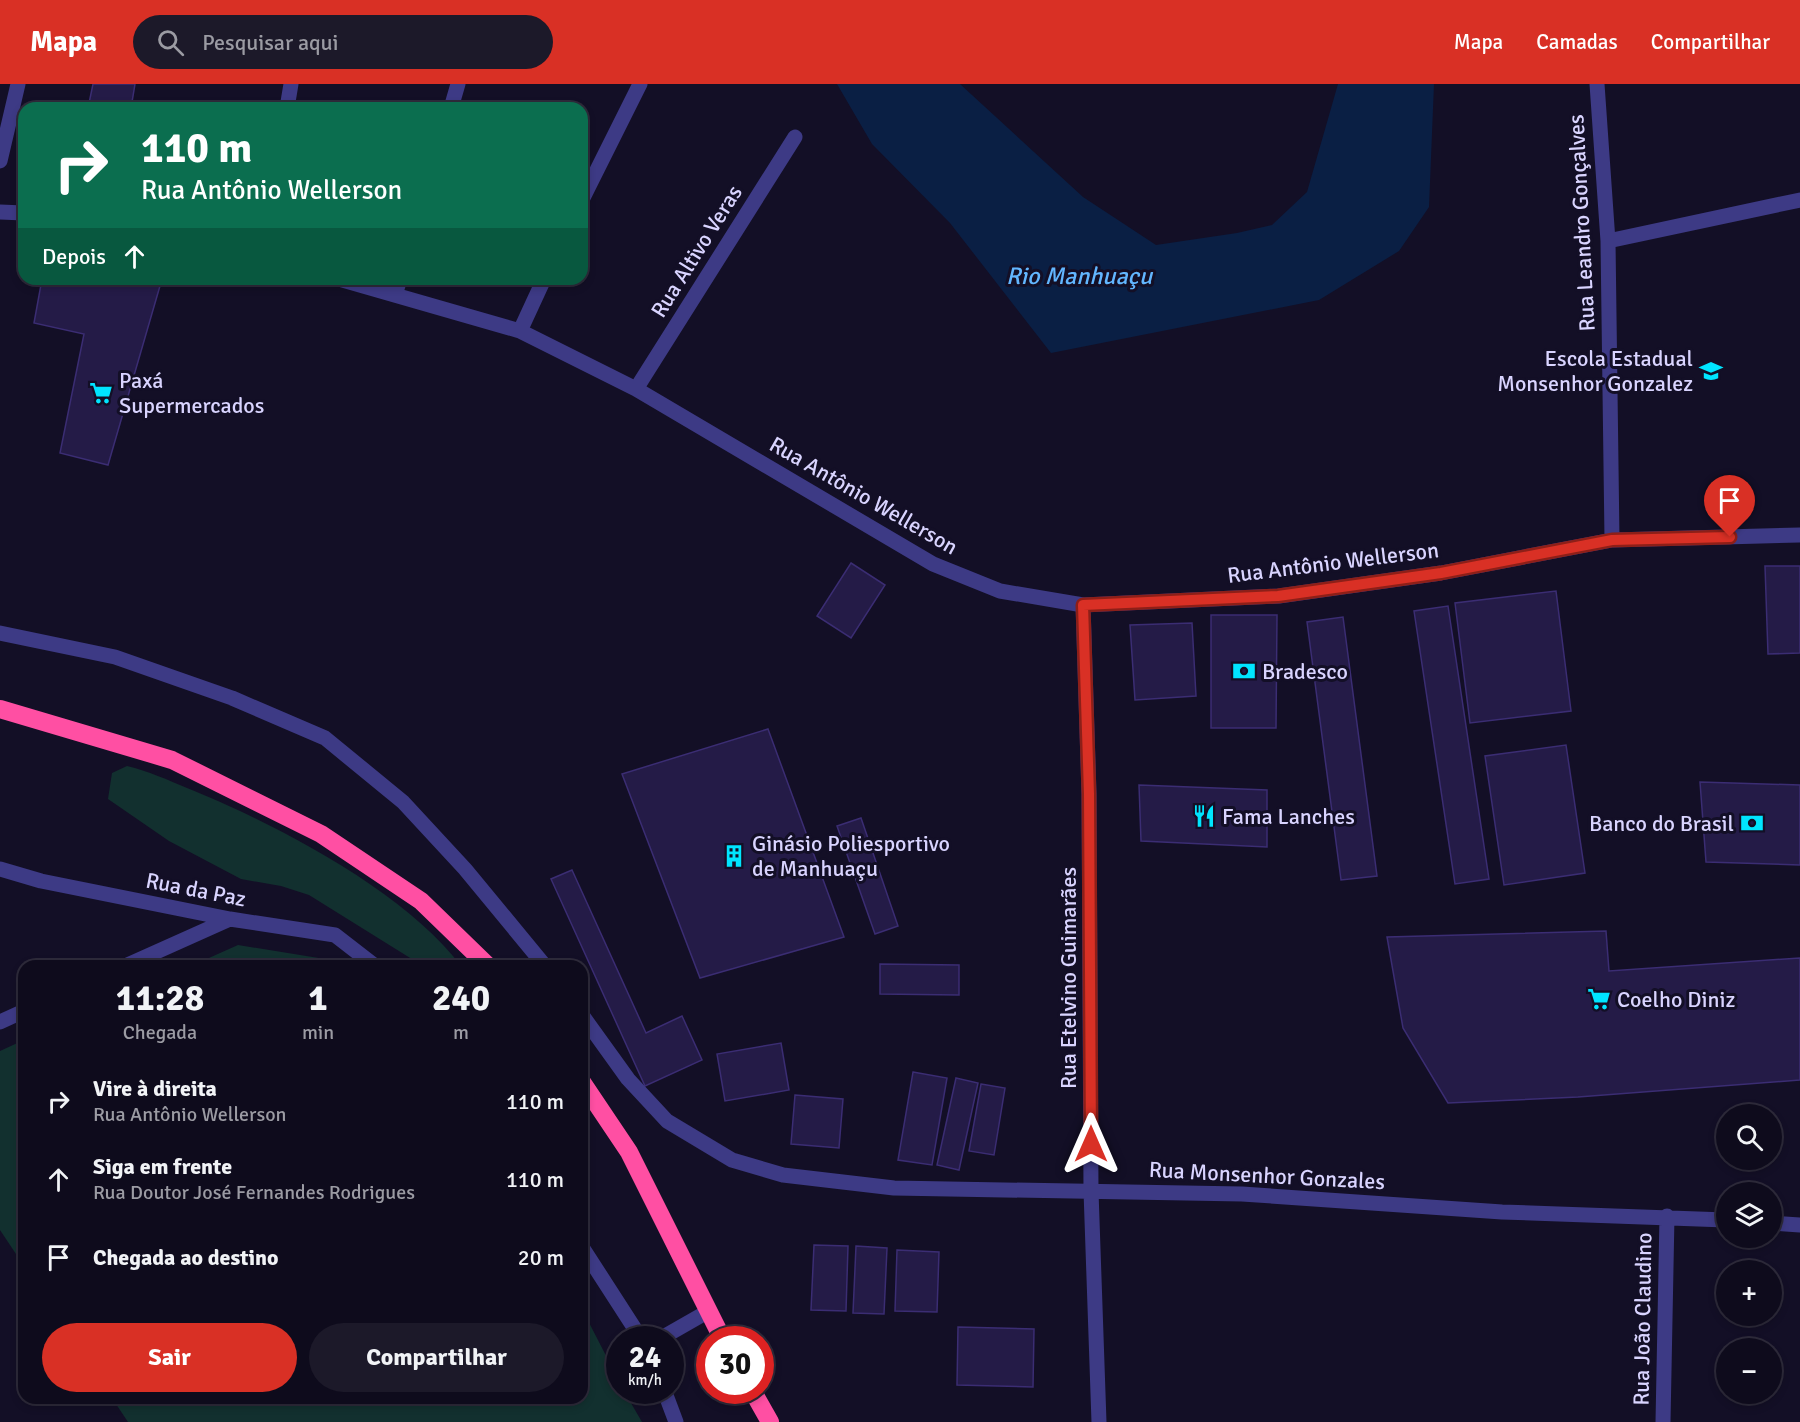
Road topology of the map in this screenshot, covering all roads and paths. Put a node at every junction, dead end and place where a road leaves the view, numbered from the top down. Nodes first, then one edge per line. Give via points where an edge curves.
1 (18, 84) edge
2 (291, 84) edge
3 (458, 84) edge
4 (640, 84) edge
5 (1597, 84) edge
6 (287, 102) edge
7 (453, 102) edge
8 (795, 137) dead end
9 (0, 161) edge
10 (588, 188) edge
11 (1800, 200) edge
12 (0, 212) edge
13 (18, 213) edge
14 (1608, 241) junction
15 (360, 285) edge
16 (398, 285) edge
17 (541, 285) edge
18 (395, 295) junction
19 (520, 331) junction
20 (636, 389) junction
21 (1800, 535) edge
22 (1612, 540) junction
23 (1083, 605) junction
24 (0, 633) edge
25 (0, 709) edge
26 (0, 869) edge
27 (230, 919) junction
28 (138, 960) edge
29 (367, 960) edge
30 (482, 960) edge
31 (540, 960) edge
32 (18, 1014) edge
33 (0, 1022) edge
34 (588, 1023) edge
35 (588, 1091) edge
36 (1091, 1191) junction
37 (1667, 1216) junction
38 (1716, 1219) edge
39 (1782, 1224) edge
40 (1800, 1225) edge
41 (588, 1256) edge
42 (708, 1312) junction
43 (633, 1326) edge
44 (683, 1326) edge
45 (716, 1326) edge
46 (669, 1404) edge
47 (760, 1404) edge
48 (676, 1422) edge
49 (770, 1422) edge
50 (1099, 1422) edge
51 (1663, 1422) edge

1 - 9 street
2 - 6 street
3 - 7 street
4 - 10 street
5 - 14 street, Rua Leandro Gonçalves
8 - 20 street, Rua Altivo Veras
11 - 14 street
12 - 13 street
14 - 22 street, Rua Leandro Gonçalves
15 - 18 street, Rua Antônio Wellerson
16 - 18 street
17 - 19 street
18 - 19 street, Rua Antônio Wellerson
19 - 20 street, Rua Antônio Wellerson
20 - 23 street, Rua Antônio Wellerson via 933,564 1000,591
21 - 22 street, Rua Antônio Wellerson
22 - 23 street, Rua Antônio Wellerson via 1441,573 1278,596
23 - 36 street, Rua Etelvino Guimarães via 1089,794
24 - 31 street via 115,657 232,698 326,738 403,802
25 - 30 highway via 172,760 321,834 421,901
26 - 27 street, Rua da Paz
27 - 28 street
27 - 29 street, Rua da Paz via 335,935
32 - 33 street
34 - 36 street, Rua Monsenhor Gonzales via 628,1079 667,1121 732,1160 783,1175 894,1188
35 - 42 highway via 629,1152
36 - 37 street, Rua Monsenhor Gonzales via 1242,1194 1502,1212
36 - 50 street, Rua Etelvino Guimarães
37 - 38 street, Rua Monsenhor Gonzales
37 - 51 street, Rua João Claudino
39 - 40 street
41 - 43 street
42 - 44 street
42 - 45 highway
46 - 48 street
47 - 49 highway

